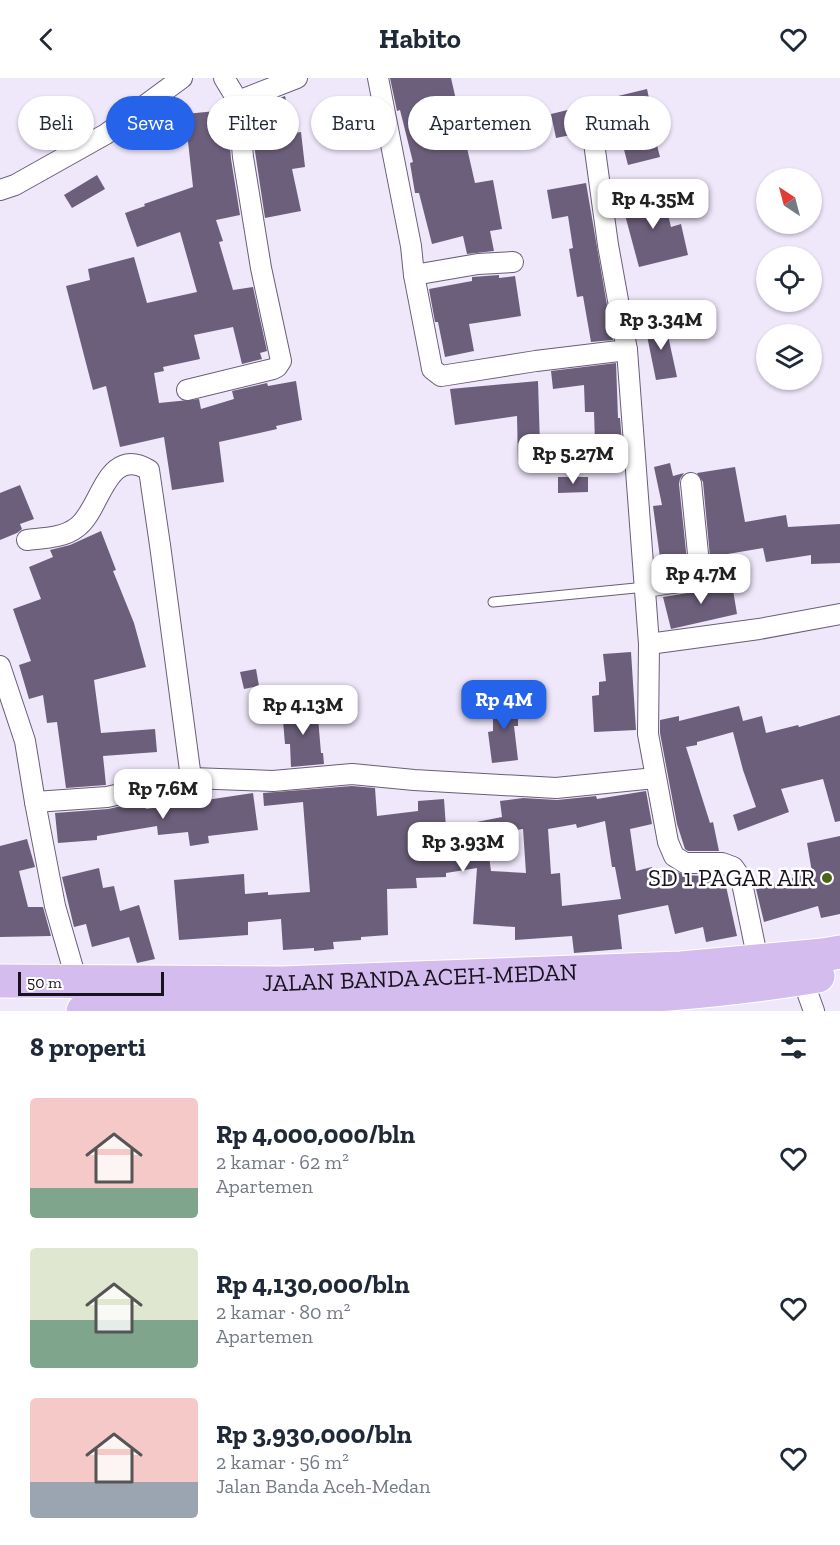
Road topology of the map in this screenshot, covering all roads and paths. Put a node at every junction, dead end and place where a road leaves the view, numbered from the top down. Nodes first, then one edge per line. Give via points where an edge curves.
1 (182, 78) edge
2 (224, 78) edge
3 (297, 78) edge
4 (378, 78) edge
5 (235, 96) edge
6 (249, 96) edge
7 (242, 150) edge
8 (595, 150) edge
9 (0, 190) edge
10 (513, 262) dead end
11 (414, 275) junction
12 (627, 350) junction
13 (187, 390) dead end
14 (691, 483) dead end
15 (27, 540) dead end
16 (645, 587) junction
17 (493, 602) dead end
18 (840, 614) edge
19 (649, 644) junction
20 (0, 666) edge
21 (191, 778) junction
22 (655, 778) junction
23 (35, 802) junction
24 (840, 952) edge
25 (758, 961) junction
26 (840, 972) edge
27 (802, 978) junction
28 (0, 981) edge
29 (80, 996) edge
30 (625, 1005) edge
31 (105, 1011) edge
32 (814, 1011) edge

1 - 9 street via 106,134
2 - 5 street
3 - 6 street
4 - 11 street
7 - 13 street via 282,361 273,369
8 - 12 street
10 - 11 street
11 - 12 street via 432,369 441,376
12 - 16 street
14 - 16 street via 700,574 692,580
15 - 21 street via 65,534 77,528 113,471 139,464 149,470
16 - 17 lane
16 - 19 street
18 - 19 street
19 - 22 street via 648,734
20 - 23 street via 25,741
21 - 22 street via 273,781 352,774 556,788
21 - 23 street via 107,797
22 - 25 street via 674,856 685,862 722,863 733,867 741,878
23 - 29 street via 55,906
24 - 25 highway, JALAN BANDA ACEH-MEDAN
25 - 29 highway, JALAN BANDA ACEH-MEDAN via 681,968
26 - 27 highway, JALAN BANDA ACEH-MEDAN
27 - 30 highway, JALAN BANDA ACEH-MEDAN
27 - 32 street
28 - 29 highway, JALAN BANDA ACEH-MEDAN
29 - 31 highway, JALAN BANDA ACEH-MEDAN
30 - 31 highway, JALAN BANDA ACEH-MEDAN

